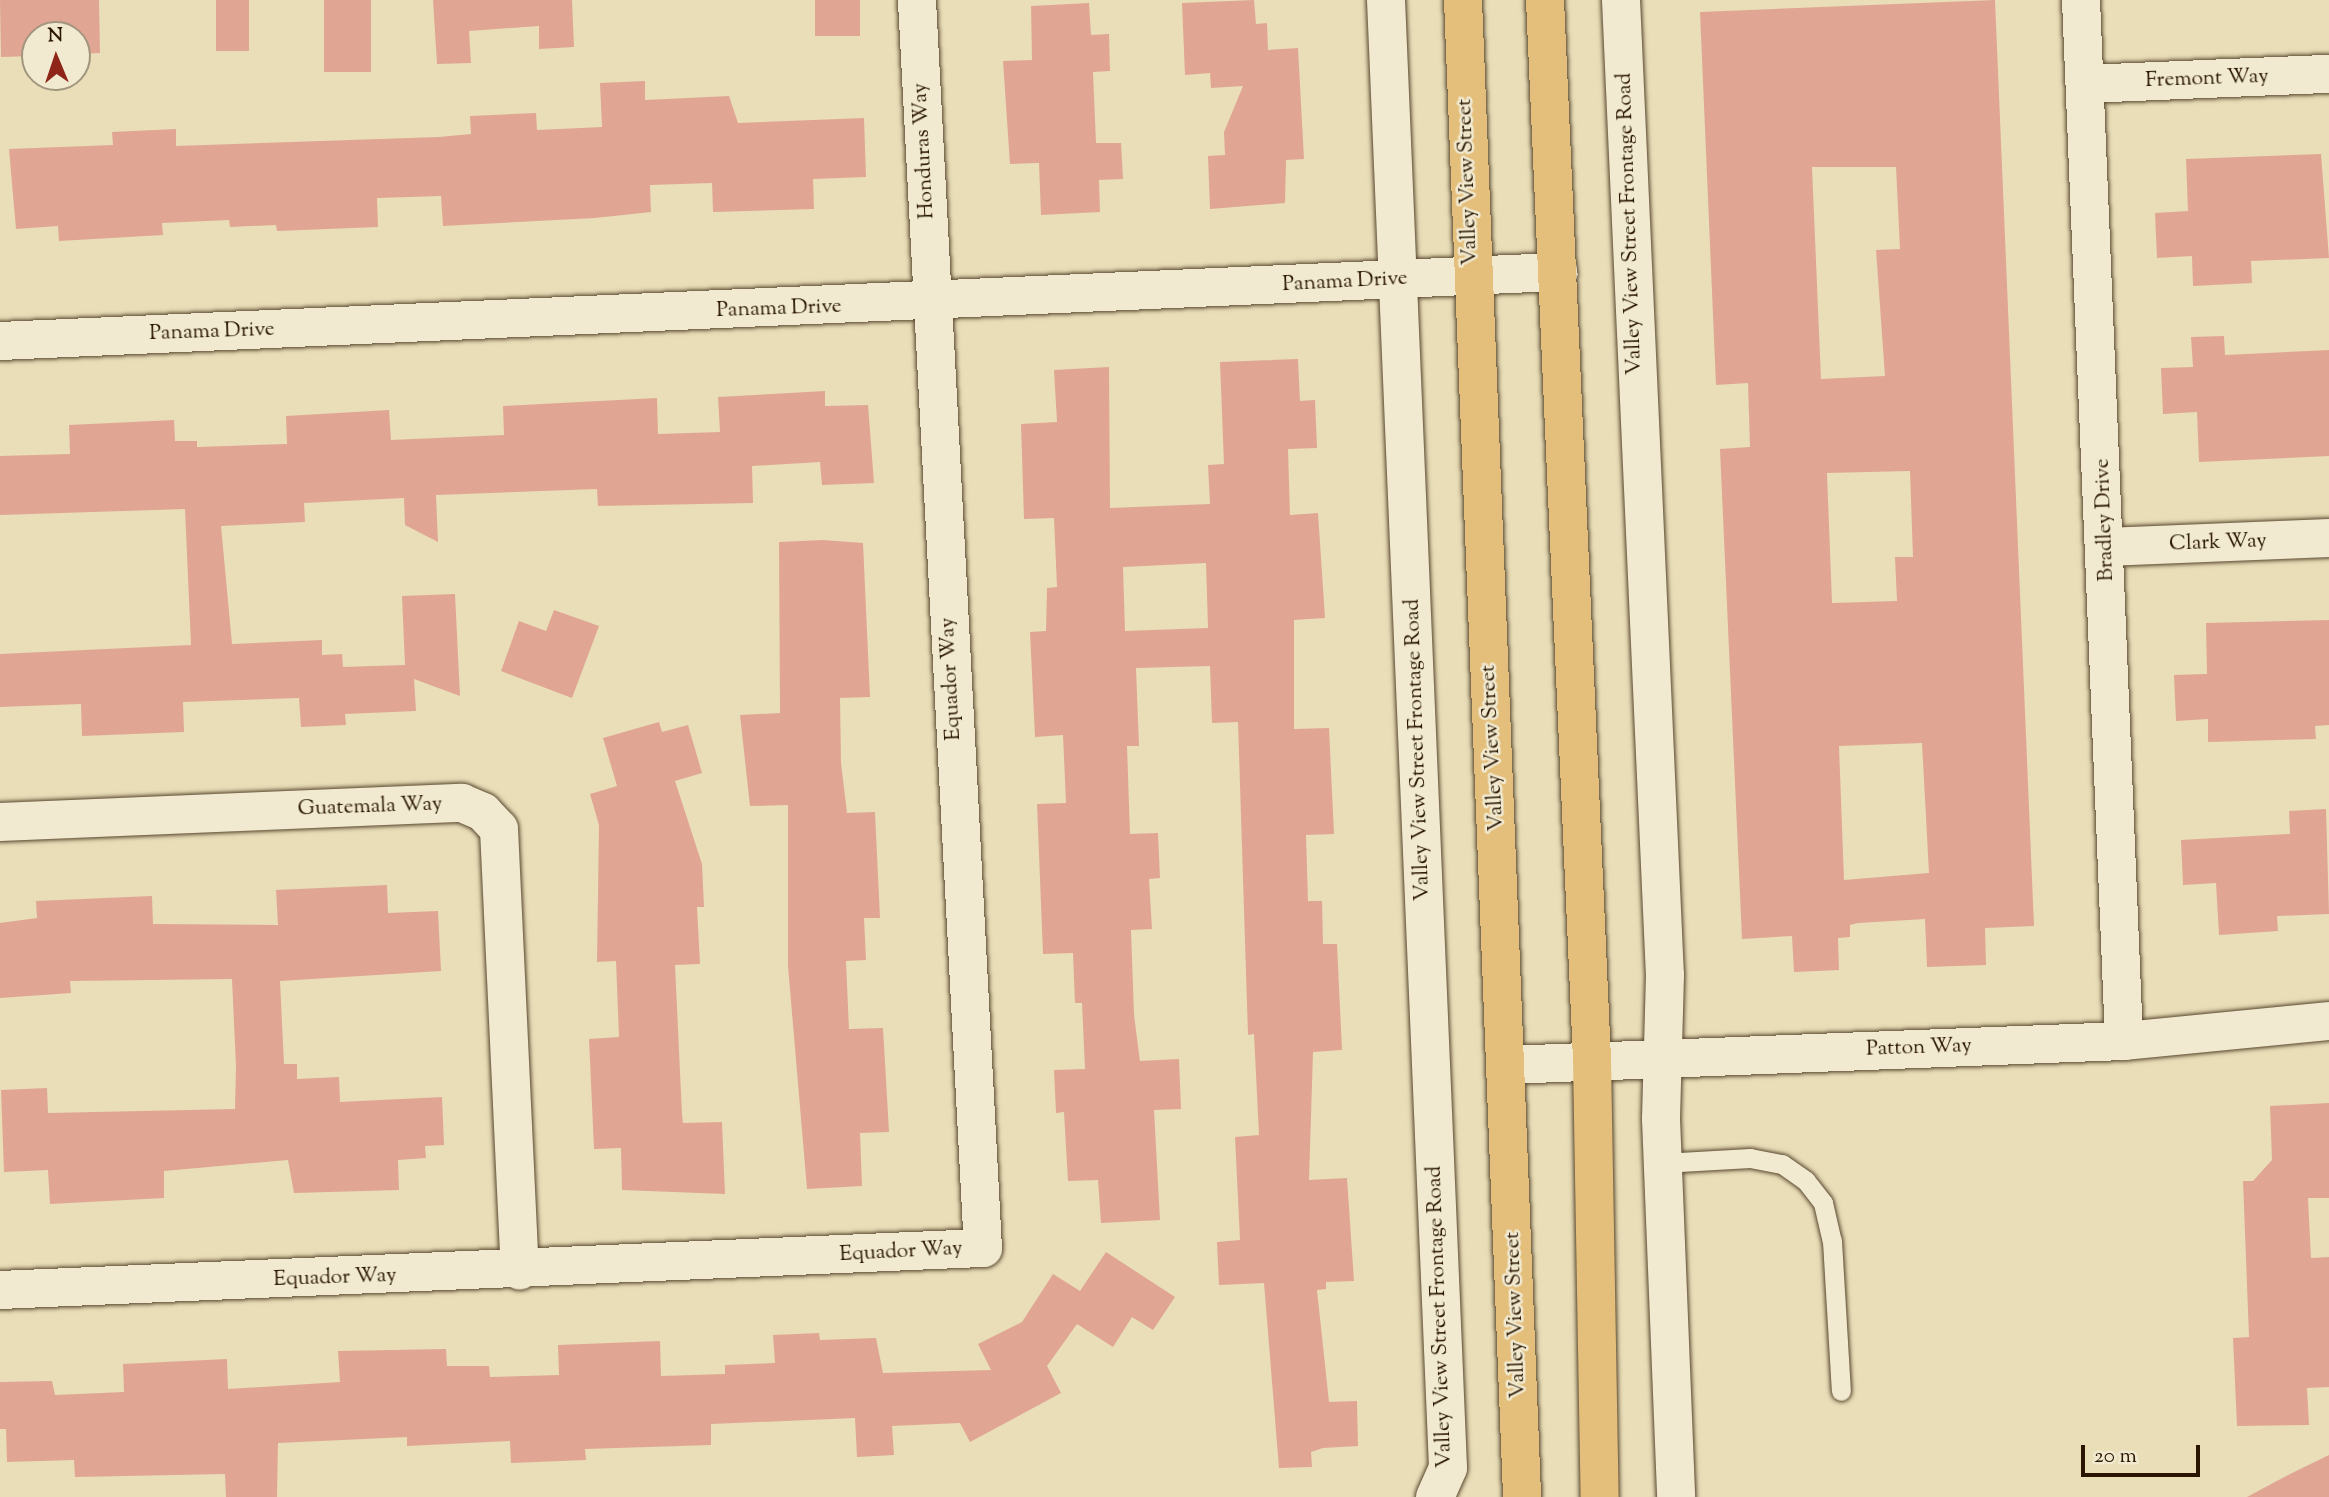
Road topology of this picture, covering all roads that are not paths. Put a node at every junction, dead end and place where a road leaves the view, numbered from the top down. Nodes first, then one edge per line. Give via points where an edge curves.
1 (917, 0) edge
2 (1386, 0) edge
3 (1462, 0) edge
4 (1545, 0) edge
5 (1620, 0) edge
6 (2081, 0) edge
7 (2329, 74) edge
8 (2086, 84) junction
9 (1558, 272) junction
10 (1471, 274) junction
11 (1397, 280) junction
12 (931, 302) junction
13 (0, 341) edge
14 (2329, 538) edge
15 (2106, 547) junction
16 (0, 822) edge
17 (2329, 1021) edge
18 (2124, 1041) junction
19 (1664, 1057) junction
20 (1592, 1060) junction
21 (1507, 1065) junction
22 (1661, 1163) junction
23 (520, 1271) junction
24 (0, 1290) edge
25 (1841, 1391) dead end
26 (1435, 1497) edge
27 (1522, 1497) edge
28 (1600, 1497) edge
29 (1676, 1497) edge

1 - 12 street, Honduras Way
2 - 11 street, Valley View Street Frontage Road
3 - 10 main road, Valley View Street
4 - 9 main road
5 - 19 street, Valley View Street Frontage Road
6 - 8 street, Bradley Drive
7 - 8 street, Fremont Way
8 - 15 street, Bradley Drive
9 - 10 street, Panama Drive
9 - 20 main road
10 - 11 street, Panama Drive
10 - 21 main road, Valley View Street
11 - 12 street, Panama Drive
11 - 26 street, Valley View Street Frontage Road via 1448,1468
12 - 13 street, Panama Drive
12 - 23 street, Equador Way via 982,1248
14 - 15 street, Clark Way
15 - 18 street, Bradley Drive
16 - 23 street, Guatemala Way via 462,803 483,812 499,829
17 - 18 street, Patton Way
18 - 19 street, Patton Way
19 - 20 street, Patton Way
19 - 22 street, Valley View Street Frontage Road
20 - 21 street, Patton Way
20 - 28 main road
21 - 27 main road, Valley View Street
22 - 25 lane via 1750,1158 1782,1164 1806,1181 1823,1203 1832,1241
22 - 29 street, Valley View Street Frontage Road
23 - 24 street, Equador Way

